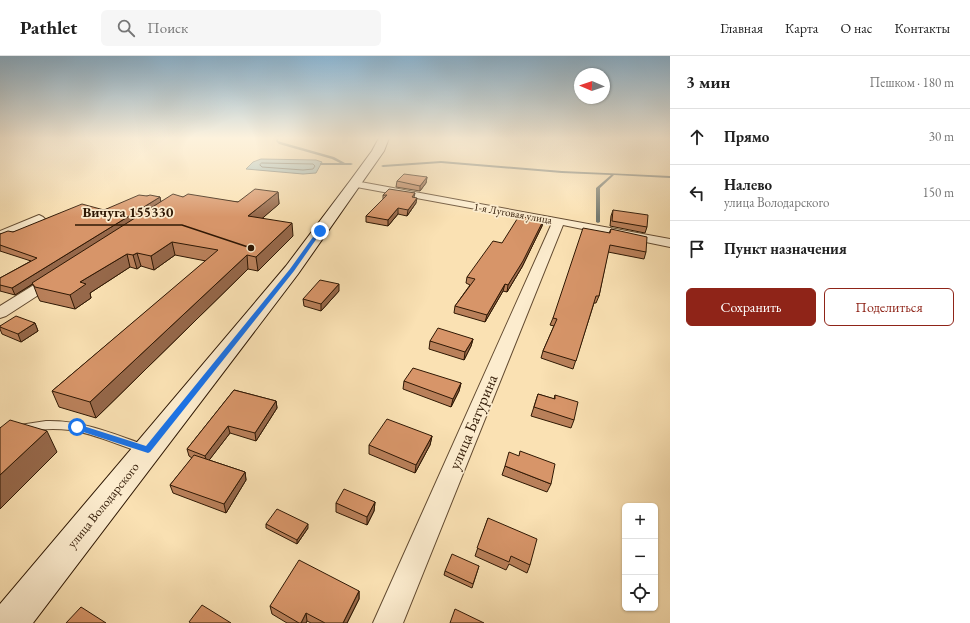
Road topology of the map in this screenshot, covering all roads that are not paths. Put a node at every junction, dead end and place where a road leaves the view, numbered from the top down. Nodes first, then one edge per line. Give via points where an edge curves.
1 (369, 164) edge
2 (355, 184) junction
3 (39, 219) dead end
4 (559, 221) junction
5 (0, 236) edge
6 (670, 243) edge
7 (65, 272) edge
8 (0, 314) edge
9 (0, 432) edge
10 (148, 450) junction
11 (9, 623) edge
12 (388, 623) edge

1 - 2 main road, улица Володарского
2 - 4 street, 1-я Луговая улица
2 - 10 main road, улица Володарского via 292,270
3 - 5 street
4 - 6 street, 1-я Луговая улица
4 - 12 street, улица Батурина
7 - 8 street
9 - 10 lane via 61,424
10 - 11 main road, улица Володарского

